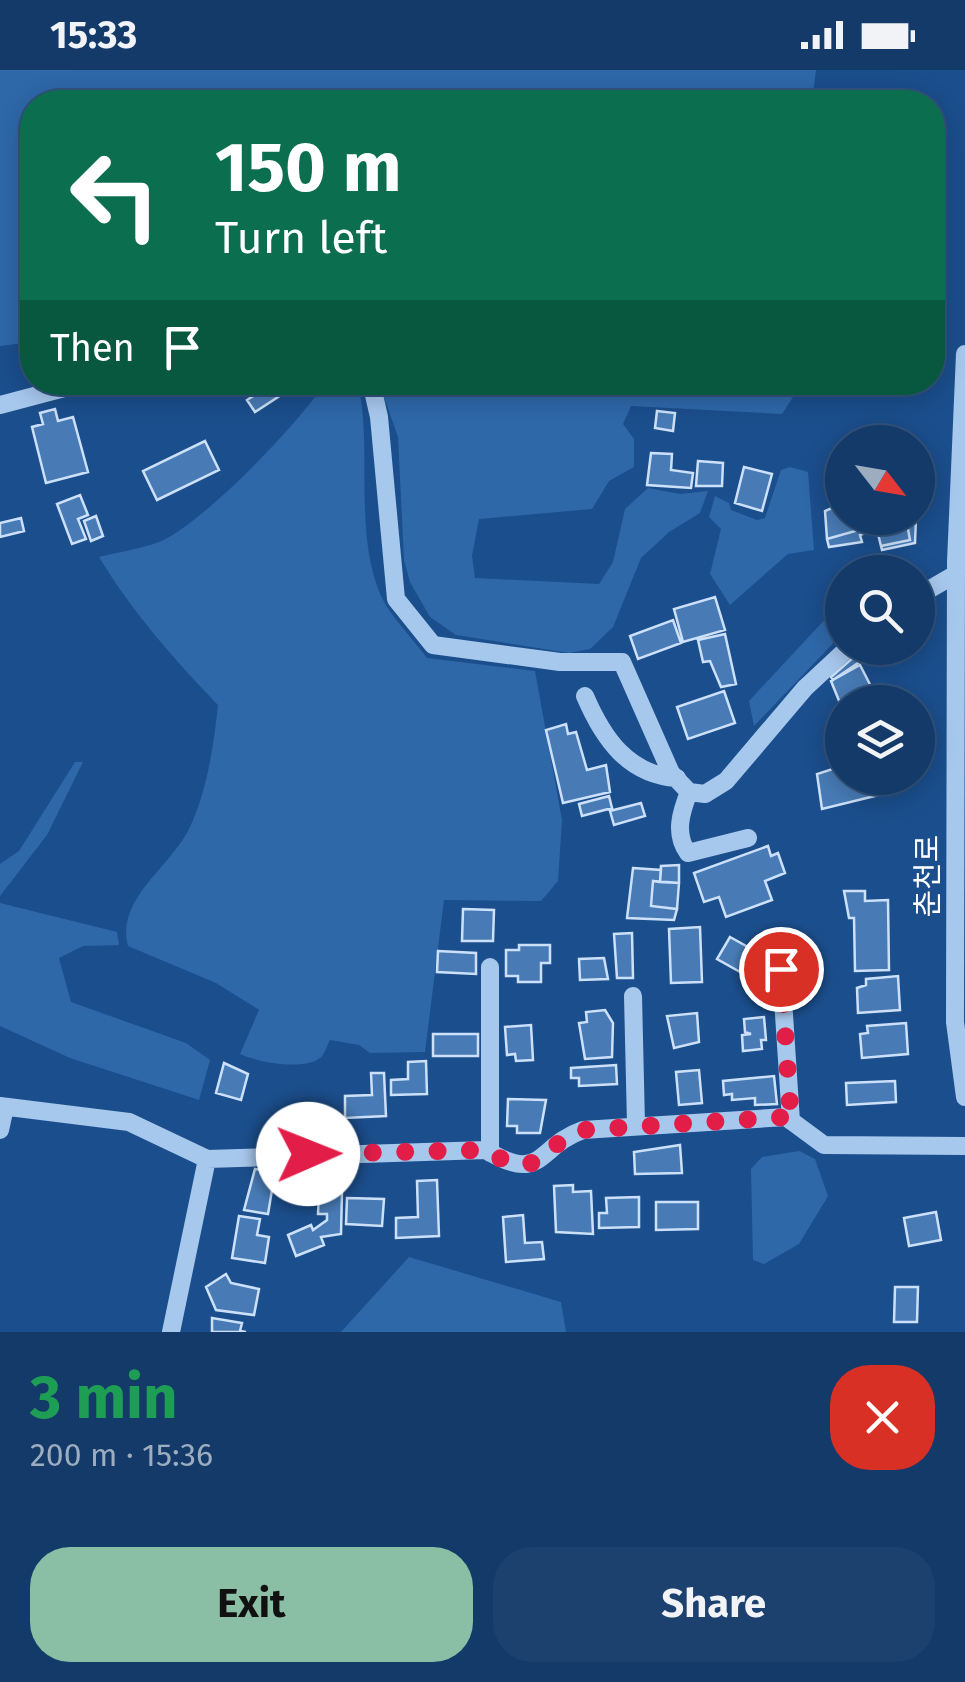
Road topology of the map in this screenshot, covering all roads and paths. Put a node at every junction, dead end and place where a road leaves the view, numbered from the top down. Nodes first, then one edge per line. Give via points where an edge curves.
1 (965, 354) edge
2 (40, 395) edge
3 (374, 395) edge
4 (0, 406) edge
5 (956, 574) junction
6 (935, 586) edge
7 (830, 665) edge
8 (585, 696) dead end
9 (683, 785) junction
10 (748, 838) dead end
11 (490, 967) dead end
12 (781, 969) dead end
13 (633, 996) dead end
14 (965, 1097) edge
15 (3, 1106) edge
16 (791, 1121) junction
17 (636, 1124) junction
18 (0, 1130) edge
19 (965, 1146) edge
20 (490, 1152) junction
21 (207, 1159) junction
22 (171, 1332) edge

1 - 5 street, 춘천로
2 - 4 street
3 - 9 street via 396,599 433,645 560,662 622,662
5 - 6 street
5 - 14 street, 춘천로 via 955,1022
7 - 9 street via 726,781 705,794
8 - 9 street via 599,729 625,758 648,776
9 - 10 street via 682,844 688,853
11 - 20 street
12 - 16 street
13 - 17 street
15 - 18 street
15 - 21 street via 129,1122
16 - 17 street
16 - 19 street via 824,1146
17 - 20 street via 569,1134 538,1163 510,1166
20 - 21 street
21 - 22 street

